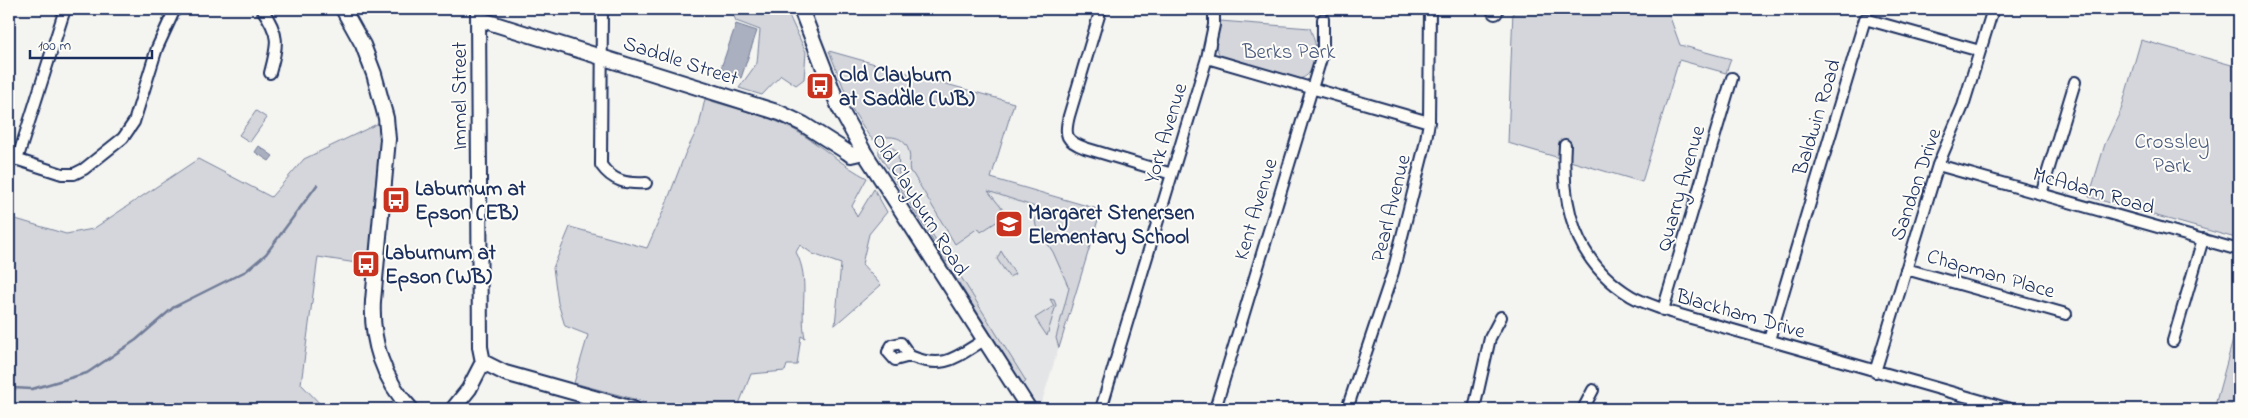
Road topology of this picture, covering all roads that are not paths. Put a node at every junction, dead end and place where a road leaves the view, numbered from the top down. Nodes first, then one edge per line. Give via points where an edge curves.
1 (65, 9) edge
2 (175, 9) edge
3 (262, 9) edge
4 (343, 9) edge
5 (602, 9) edge
6 (801, 9) edge
7 (1101, 9) edge
8 (1214, 9) edge
9 (1430, 9) edge
10 (1993, 9) edge
11 (479, 14) edge
12 (1323, 19) dead end
13 (1980, 51) junction
14 (602, 56) junction
15 (1207, 58) junction
16 (270, 73) dead end
17 (1732, 78) dead end
18 (2075, 82) dead end
19 (1311, 89) junction
20 (1429, 122) junction
21 (1564, 145) dead end
22 (864, 152) junction
23 (13, 159) edge
24 (1938, 165) junction
25 (1172, 174) junction
26 (646, 183) dead end
27 (2041, 194) junction
28 (2203, 239) junction
29 (2239, 250) edge
30 (1906, 269) junction
31 (1663, 310) junction
32 (2066, 314) dead end
33 (1501, 317) dead end
34 (984, 340) junction
35 (1769, 340) junction
36 (2173, 340) dead end
37 (910, 356) dead end
38 (484, 362) junction
39 (1874, 372) junction
40 (1593, 390) dead end
41 (411, 409) edge
42 (453, 409) edge
43 (633, 409) edge
44 (1029, 409) edge
45 (1101, 409) edge
46 (1215, 409) edge
47 (1347, 409) edge
48 (1474, 409) edge
49 (1583, 409) edge
50 (2010, 409) edge

1 - 23 street
2 - 23 street via 157,48 130,130 123,138 74,174 62,174
3 - 16 street via 271,23 277,45
4 - 41 street via 363,45 386,118 388,157 373,323 383,367
5 - 14 street
6 - 22 street, Old Clayburn Road via 839,107
7 - 25 street via 1068,116 1065,130 1068,138 1085,148
8 - 15 street, York Avenue
9 - 20 street, Pearl Avenue
10 - 13 street, Sandon Drive
11 - 14 street, Saddle Street
11 - 38 street, Immel Street via 480,347
12 - 19 street, Kent Avenue via 1322,52
13 - 24 street, Sandon Drive via 1963,106
13 - 35 street, Baldwin Road via 1865,19
14 - 22 street, Saddle Street via 780,113 847,152
14 - 26 street via 602,165 608,175 619,181
15 - 19 street
15 - 25 street, York Avenue
17 - 31 street, Quarry Avenue
18 - 27 street
19 - 20 street
19 - 46 street, Kent Avenue
20 - 47 street, Pearl Avenue via 1393,272
21 - 31 street, Blackham Drive via 1563,176 1568,210 1583,247 1619,288
22 - 34 street, Old Clayburn Road
24 - 27 street, McAdam Road
24 - 30 street, Sandon Drive
25 - 45 street, York Avenue
27 - 28 street, McAdam Road
28 - 29 street, McAdam Road
28 - 36 street
30 - 32 street, Chapman Place
30 - 39 street, Sandon Drive
31 - 35 street, Blackham Drive
33 - 48 street via 1490,338
34 - 37 street via 949,361 927,362
34 - 44 street, Old Clayburn Road
35 - 39 street, Blackham Drive
38 - 42 street
38 - 43 street via 504,373
39 - 50 street, Blackham Drive
40 - 49 street

